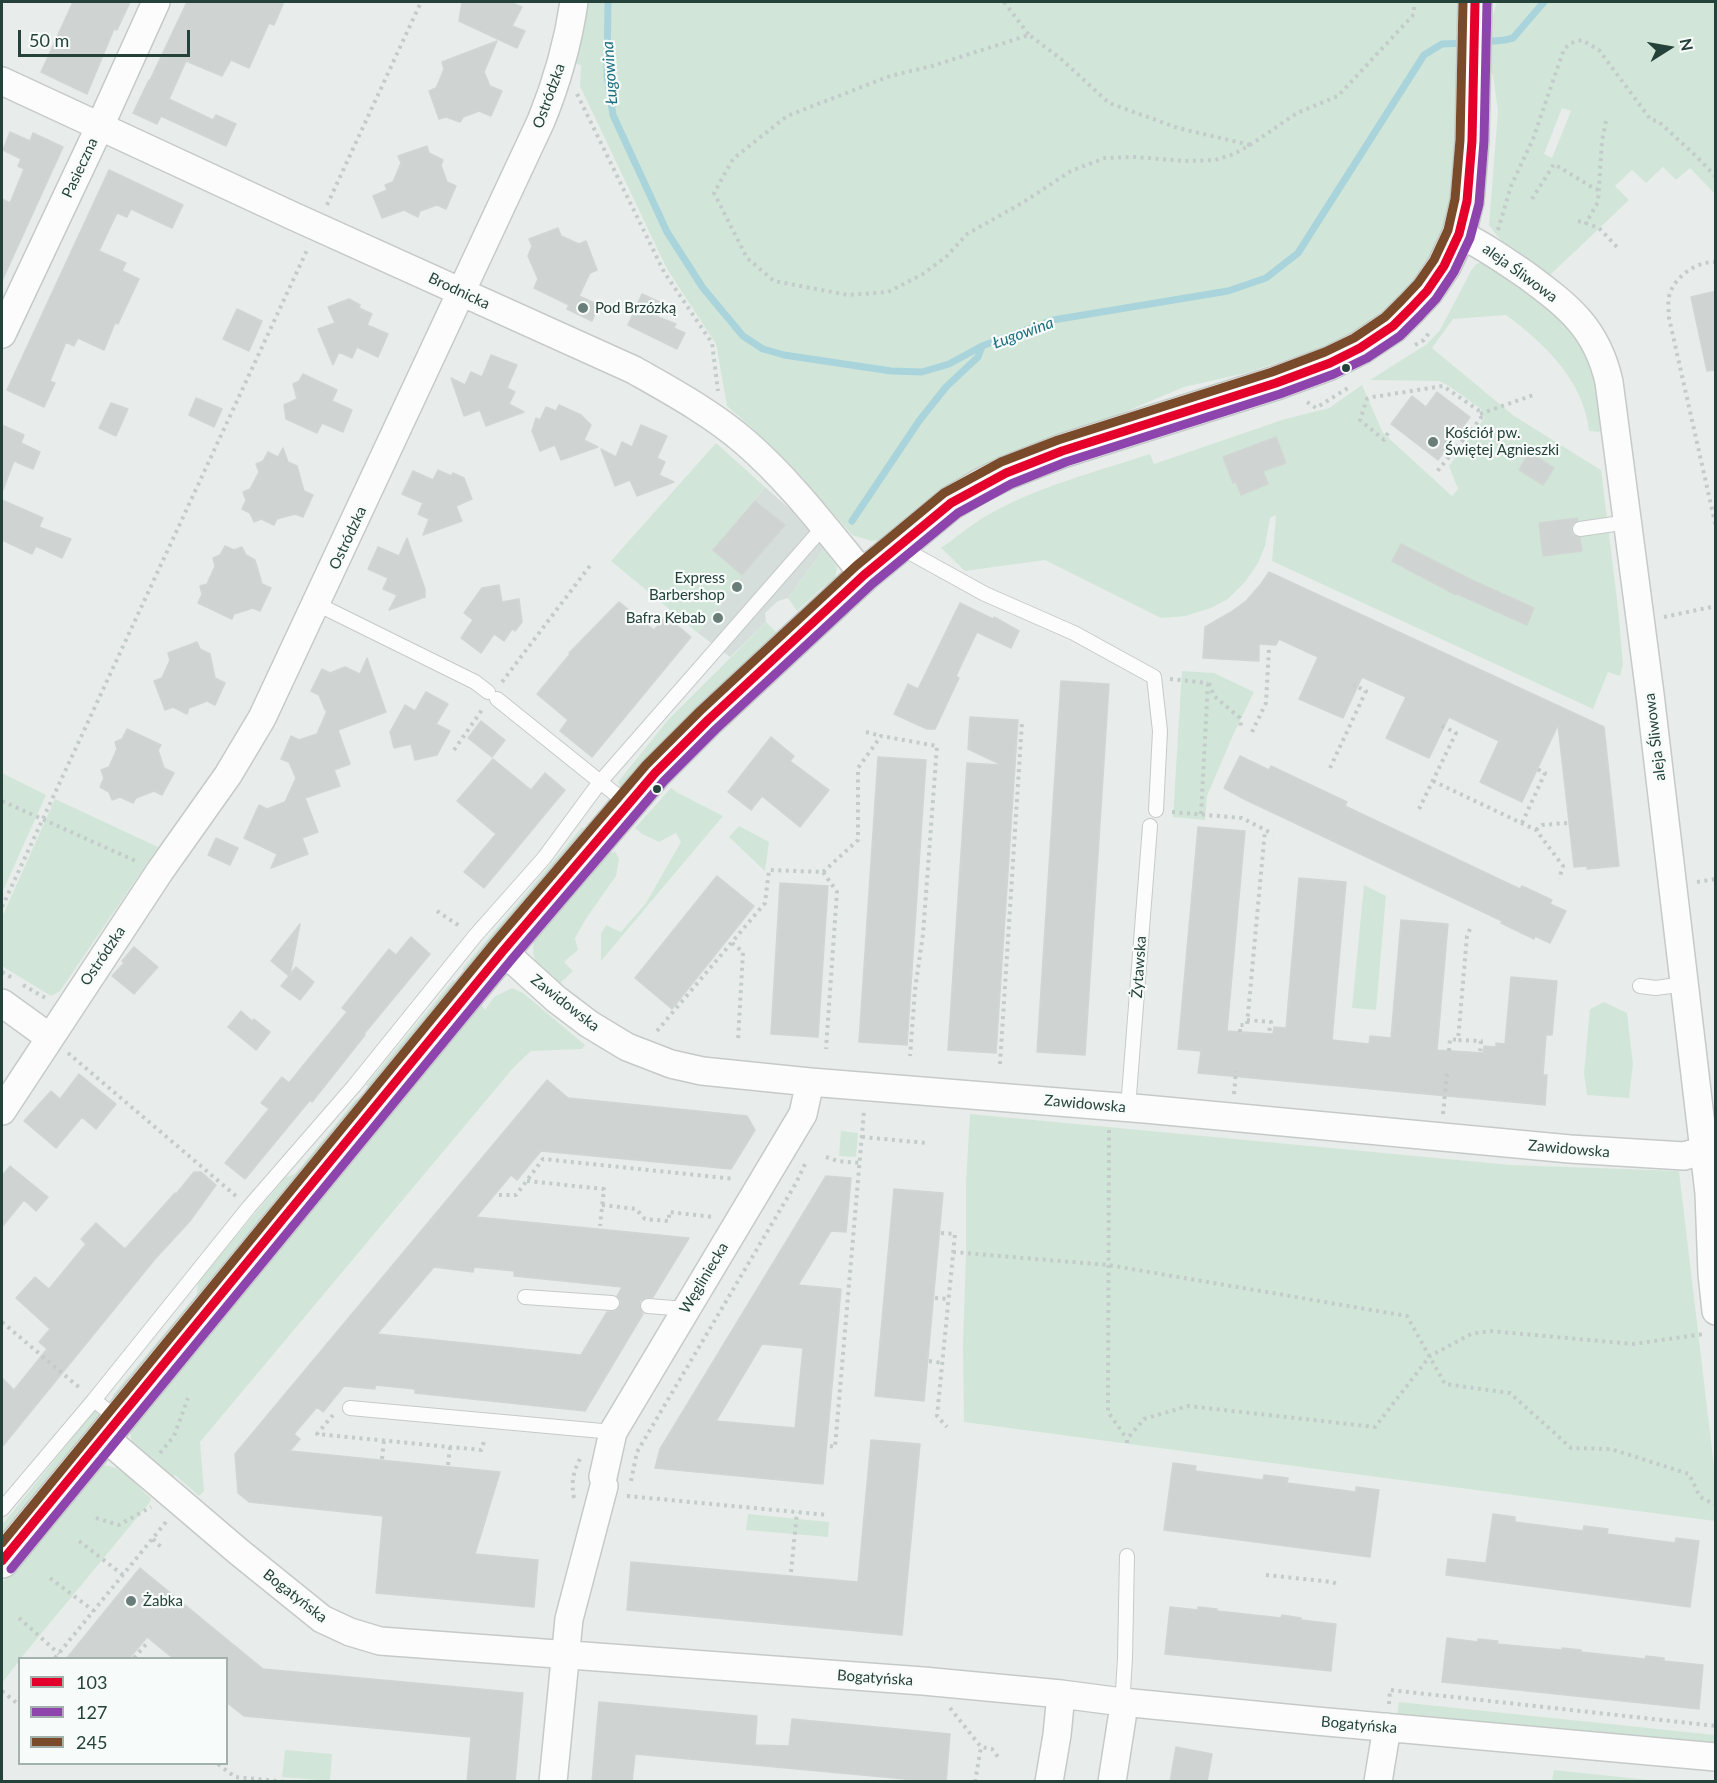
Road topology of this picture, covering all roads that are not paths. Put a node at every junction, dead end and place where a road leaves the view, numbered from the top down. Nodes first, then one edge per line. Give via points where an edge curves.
1 (156, 2) edge
2 (574, 2) edge
3 (1475, 9) edge
4 (2, 81) edge
5 (100, 126) junction
6 (1459, 234) junction
7 (460, 292) junction
8 (2, 334) edge
9 (1628, 522) junction
10 (824, 526) junction
11 (1580, 529) dead end
12 (898, 546) junction
13 (864, 575) junction
14 (317, 604) junction
15 (600, 783) junction
16 (629, 805) junction
17 (1156, 810) dead end
18 (1150, 826) dead end
19 (489, 943) junction
20 (1684, 984) junction
21 (1640, 986) dead end
22 (2, 1003) edge
23 (49, 1037) junction
24 (810, 1082) junction
25 (366, 1094) junction
26 (1119, 1107) junction
27 (2, 1111) edge
28 (1710, 1149) edge
29 (525, 1297) dead end
30 (612, 1303) dead end
31 (648, 1306) dead end
32 (686, 1309) junction
33 (1710, 1322) edge
34 (350, 1408) dead end
35 (105, 1418) junction
36 (613, 1432) junction
37 (2, 1509) edge
38 (1127, 1556) dead end
39 (2, 1561) edge
40 (565, 1655) junction
41 (1061, 1694) junction
42 (1122, 1710) junction
43 (1387, 1727) junction
44 (1716, 1757) edge
45 (553, 1782) edge
46 (1049, 1782) edge
47 (1112, 1782) edge
48 (1378, 1782) edge

1 - 5 street, Pasieczna
2 - 7 street, Ostródzka via 551,97
3 - 6 street via 1470,170
4 - 5 street, Brodnicka
5 - 7 street, Brodnicka
5 - 8 street, Pasieczna
6 - 9 street, aleja Śliwowa via 1491,250 1570,309 1602,354
6 - 12 street via 1427,291 1393,326 1350,355 1006,473 951,503
7 - 10 street, Brodnicka via 634,370 712,418 768,463
7 - 14 street, Ostródzka
9 - 11 lane
9 - 20 street, aleja Śliwowa
10 - 13 street, Brodnicka
10 - 15 lane
12 - 13 street
12 - 17 lane via 985,594 1074,633 1154,677 1160,731
13 - 16 street via 708,720
14 - 15 lane via 475,682
14 - 23 street, Ostródzka via 262,718 228,775
15 - 16 lane
15 - 19 lane via 544,858
16 - 19 street
18 - 26 lane, Żytawska
19 - 24 street, Zawidowska via 589,1024 627,1047 702,1071
19 - 25 street
20 - 21 lane
20 - 28 street, aleja Śliwowa
22 - 23 street
23 - 27 street, Ostródzka
24 - 26 street, Zawidowska
24 - 32 street, Węgliniecka via 803,1114
25 - 35 street
25 - 35 lane via 249,1207
26 - 28 street, Zawidowska via 1570,1149 1684,1156
28 - 33 street, aleja Śliwowa
29 - 30 lane
31 - 32 lane
32 - 36 street, Węgliniecka
34 - 36 lane
35 - 37 lane
35 - 39 street
35 - 40 street, Bogatyńska via 239,1552 322,1620 380,1641
36 - 40 street, Węgliniecka via 612,1486 569,1619
38 - 42 lane
40 - 41 street, Bogatyńska
40 - 45 street, Węgliniecka
41 - 42 street, Bogatyńska
41 - 46 street
42 - 43 street, Bogatyńska
42 - 47 street
43 - 44 street, Bogatyńska
43 - 48 street

